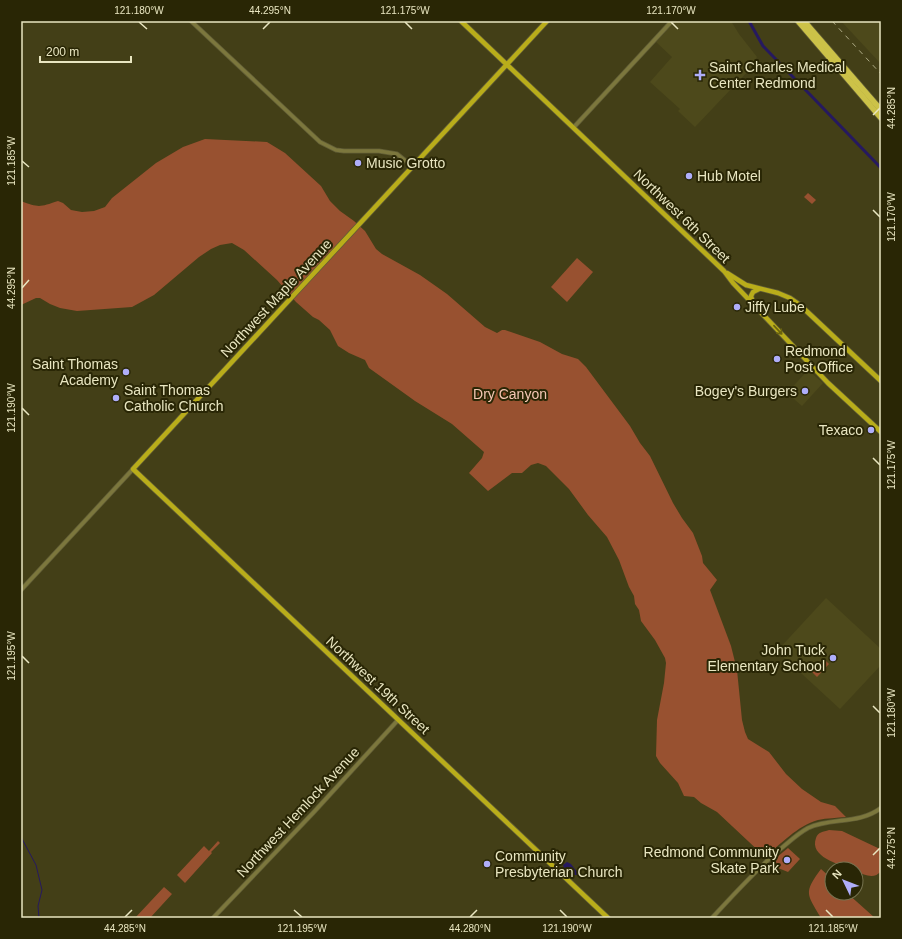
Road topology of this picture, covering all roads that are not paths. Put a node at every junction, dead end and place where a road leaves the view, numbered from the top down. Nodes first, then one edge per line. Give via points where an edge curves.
1 (191, 21) edge
2 (461, 21) edge
3 (547, 21) edge
4 (672, 21) edge
5 (798, 21) edge
6 (804, 21) edge
7 (507, 64) junction
8 (881, 110) edge
9 (881, 118) edge
10 (574, 127) junction
11 (412, 166) junction
12 (724, 271) junction
13 (759, 289) junction
14 (753, 305) junction
15 (881, 381) edge
16 (881, 432) edge
17 (133, 469) junction
18 (21, 590) edge
19 (398, 720) junction
20 (881, 808) edge
21 (213, 918) edge
22 (608, 918) edge
23 (712, 918) edge

1 - 11 street via 320,142 336,150 397,154
2 - 7 main road, Northwest 6th Street
3 - 7 main road, Northwest Maple Avenue
4 - 10 street
5 - 9 highway
6 - 8 highway
7 - 10 main road, Northwest 6th Street
7 - 11 main road, Northwest Maple Avenue
10 - 12 main road, Northwest 6th Street
11 - 17 main road, Northwest Maple Avenue
12 - 13 main road via 746,285
12 - 14 main road, Northwest 6th Street
13 - 14 main road via 751,296
13 - 15 main road via 778,293 800,305
14 -> 16 main road, Northwest 6th Street via 828,383
17 - 18 street, Northwest Maple Avenue
17 - 19 main road, Northwest 19th Street
19 - 21 street, Northwest Hemlock Avenue
19 - 22 main road, Northwest 19th Street
20 - 23 street via 862,818 816,825 798,834 760,867

